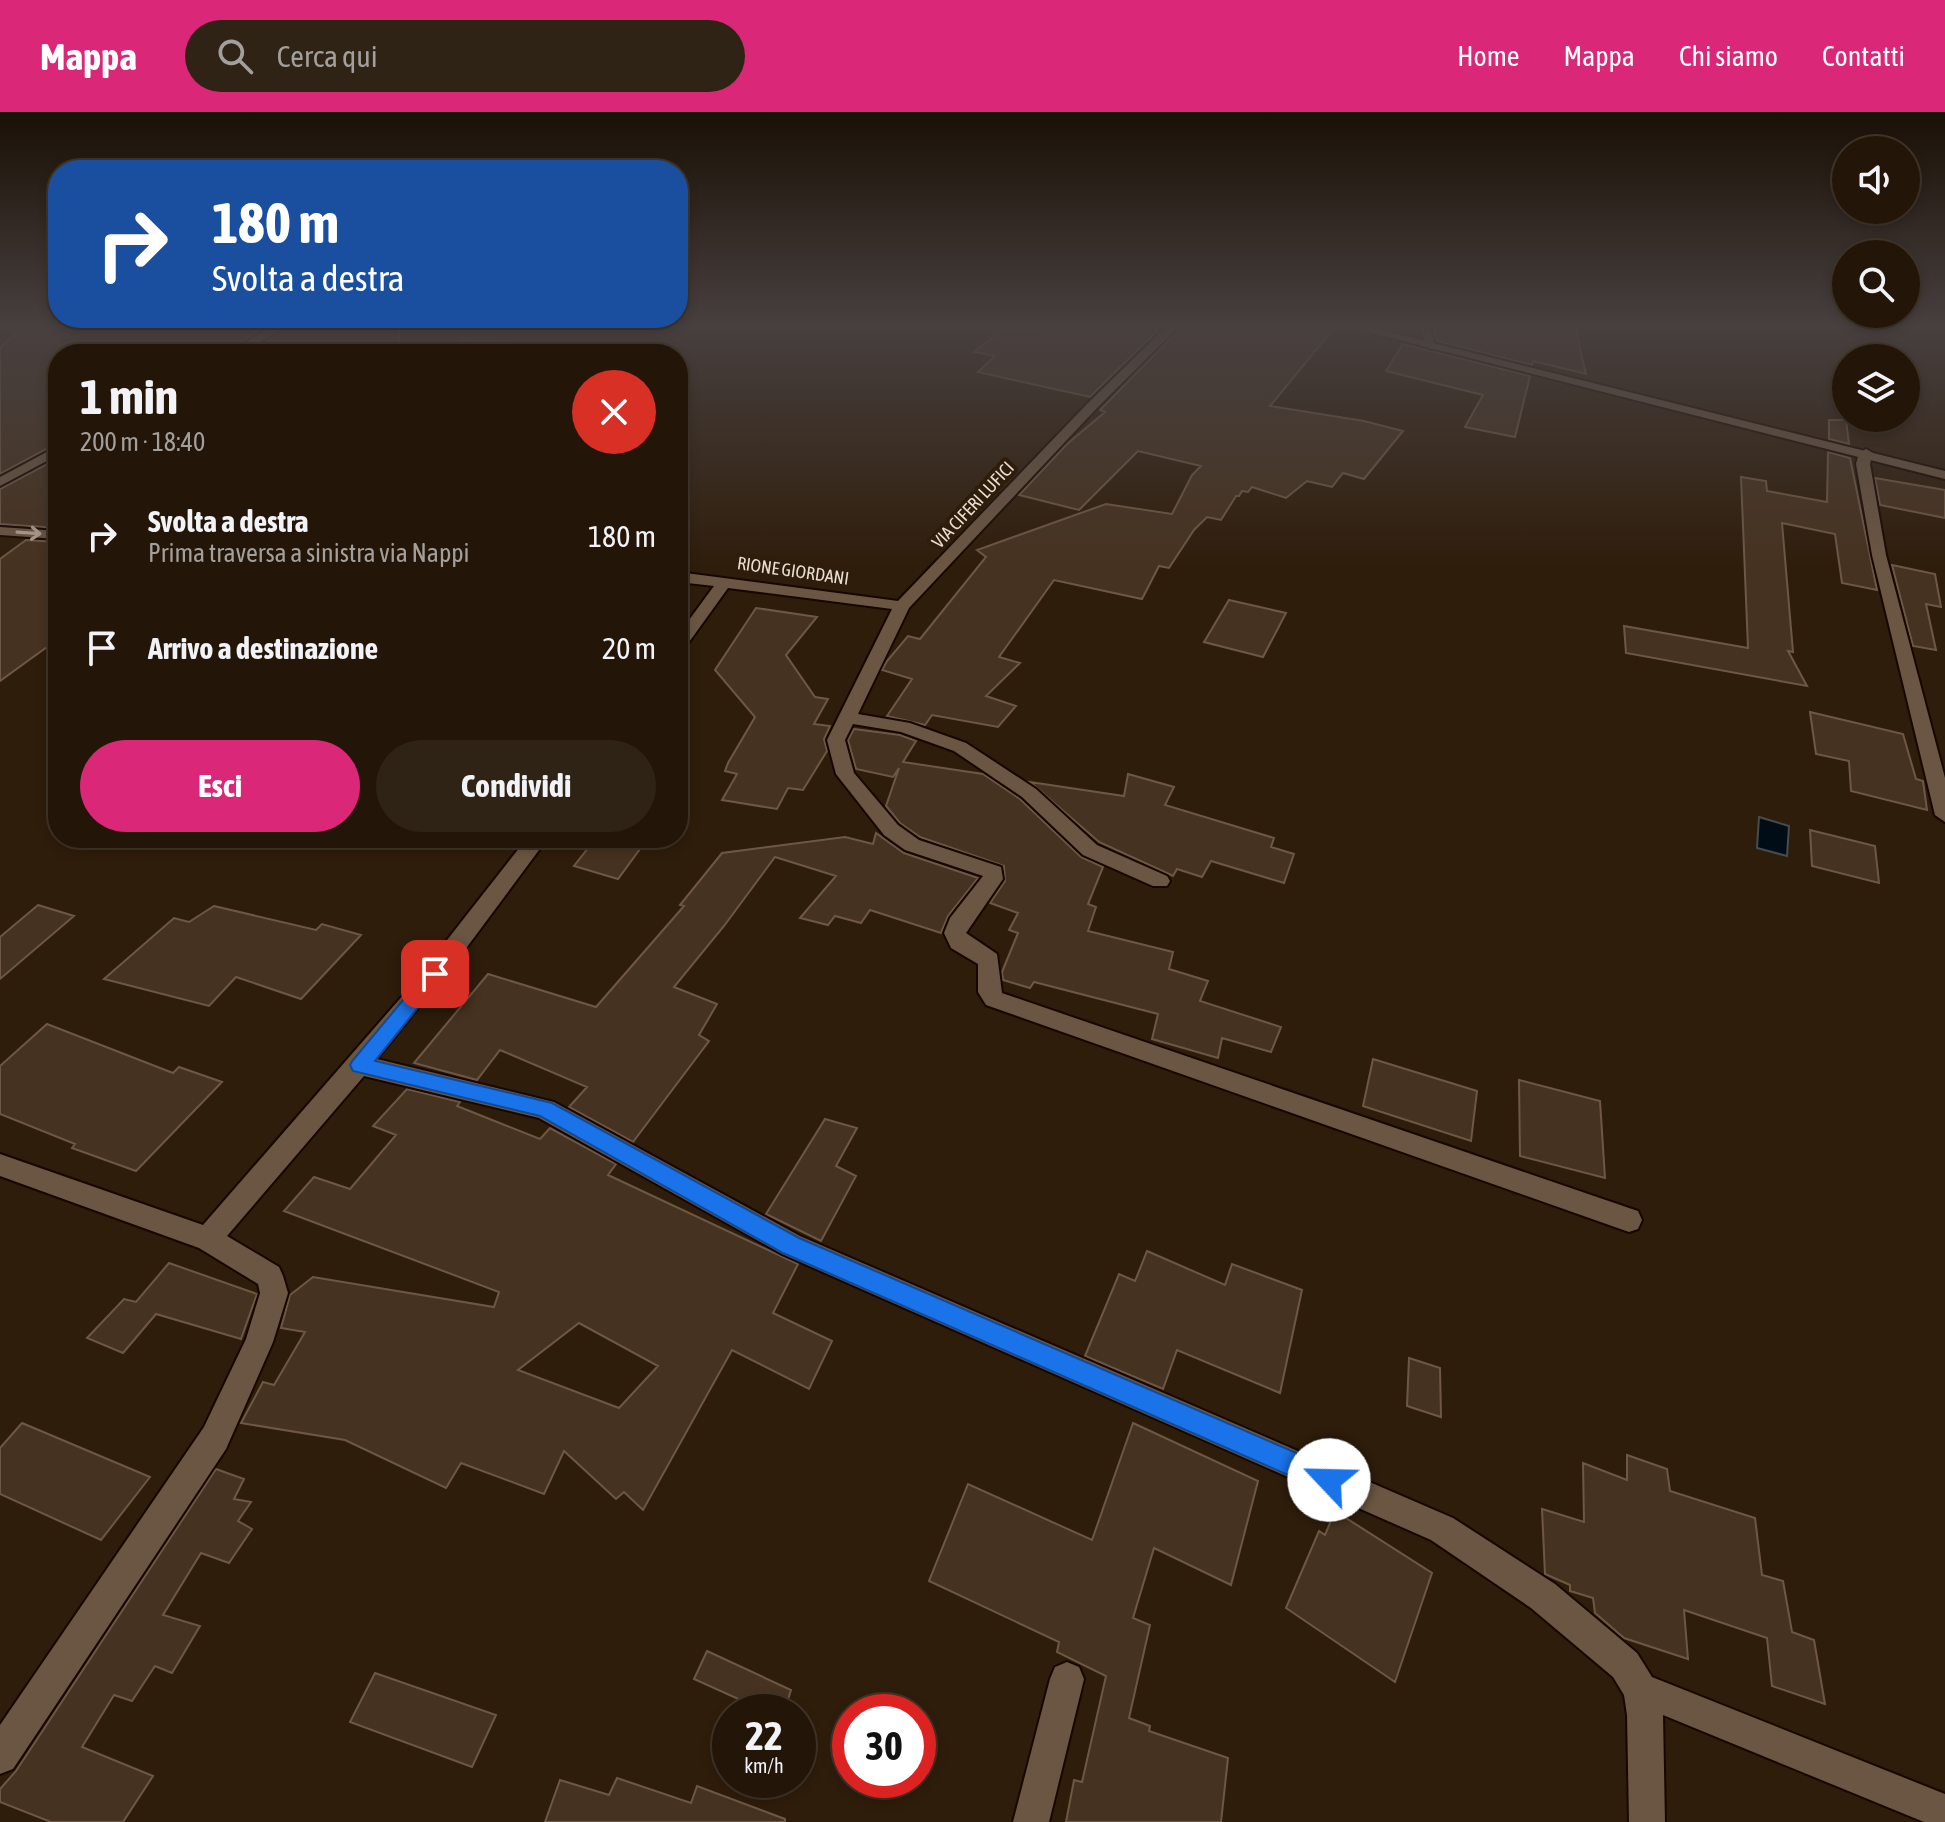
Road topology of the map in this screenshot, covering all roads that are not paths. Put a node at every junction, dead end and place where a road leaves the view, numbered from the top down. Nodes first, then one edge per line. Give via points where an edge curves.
1 (1091, 407) edge
2 (1677, 407) edge
3 (1866, 453) junction
4 (48, 456) edge
5 (1945, 475) edge
6 (0, 482) edge
7 (0, 531) edge
8 (48, 534) edge
9 (688, 578) edge
10 (725, 582) junction
11 (902, 606) junction
12 (688, 632) edge
13 (845, 717) junction
14 (1945, 815) edge
15 (531, 848) edge
16 (1160, 881) dead end
17 (360, 1065) junction
18 (0, 1165) edge
19 (1629, 1220) dead end
20 (208, 1239) junction
21 (1067, 1679) dead end
22 (1640, 1689) junction
23 (0, 1756) edge
24 (1945, 1812) edge
25 (1031, 1822) edge
26 (1647, 1822) edge

1 - 11 street, VIA CIFERI LUFICI
2 - 3 street
3 - 5 street
3 - 14 street via 1863,464 1879,555
4 - 6 street
7 -> 8 street
9 - 10 street, RIONE GIORDANI
10 - 11 street, RIONE GIORDANI
10 - 12 street
11 - 13 street, VIA CIFERI LUFICI
13 - 16 street via 904,727 960,747 1029,793 1090,850
13 - 19 street, VIA CIFERI LUFICI via 836,740 845,774 891,830 912,845 994,872 955,933 959,942 989,960 989,992 994,999
15 - 17 street
17 - 20 street
17 - 22 street via 545,1109 791,1245 1442,1529 1543,1596 1625,1665
18 - 20 street
20 - 23 street via 269,1276 274,1293 259,1342 215,1438
21 - 25 street
22 - 24 street
22 - 26 street

